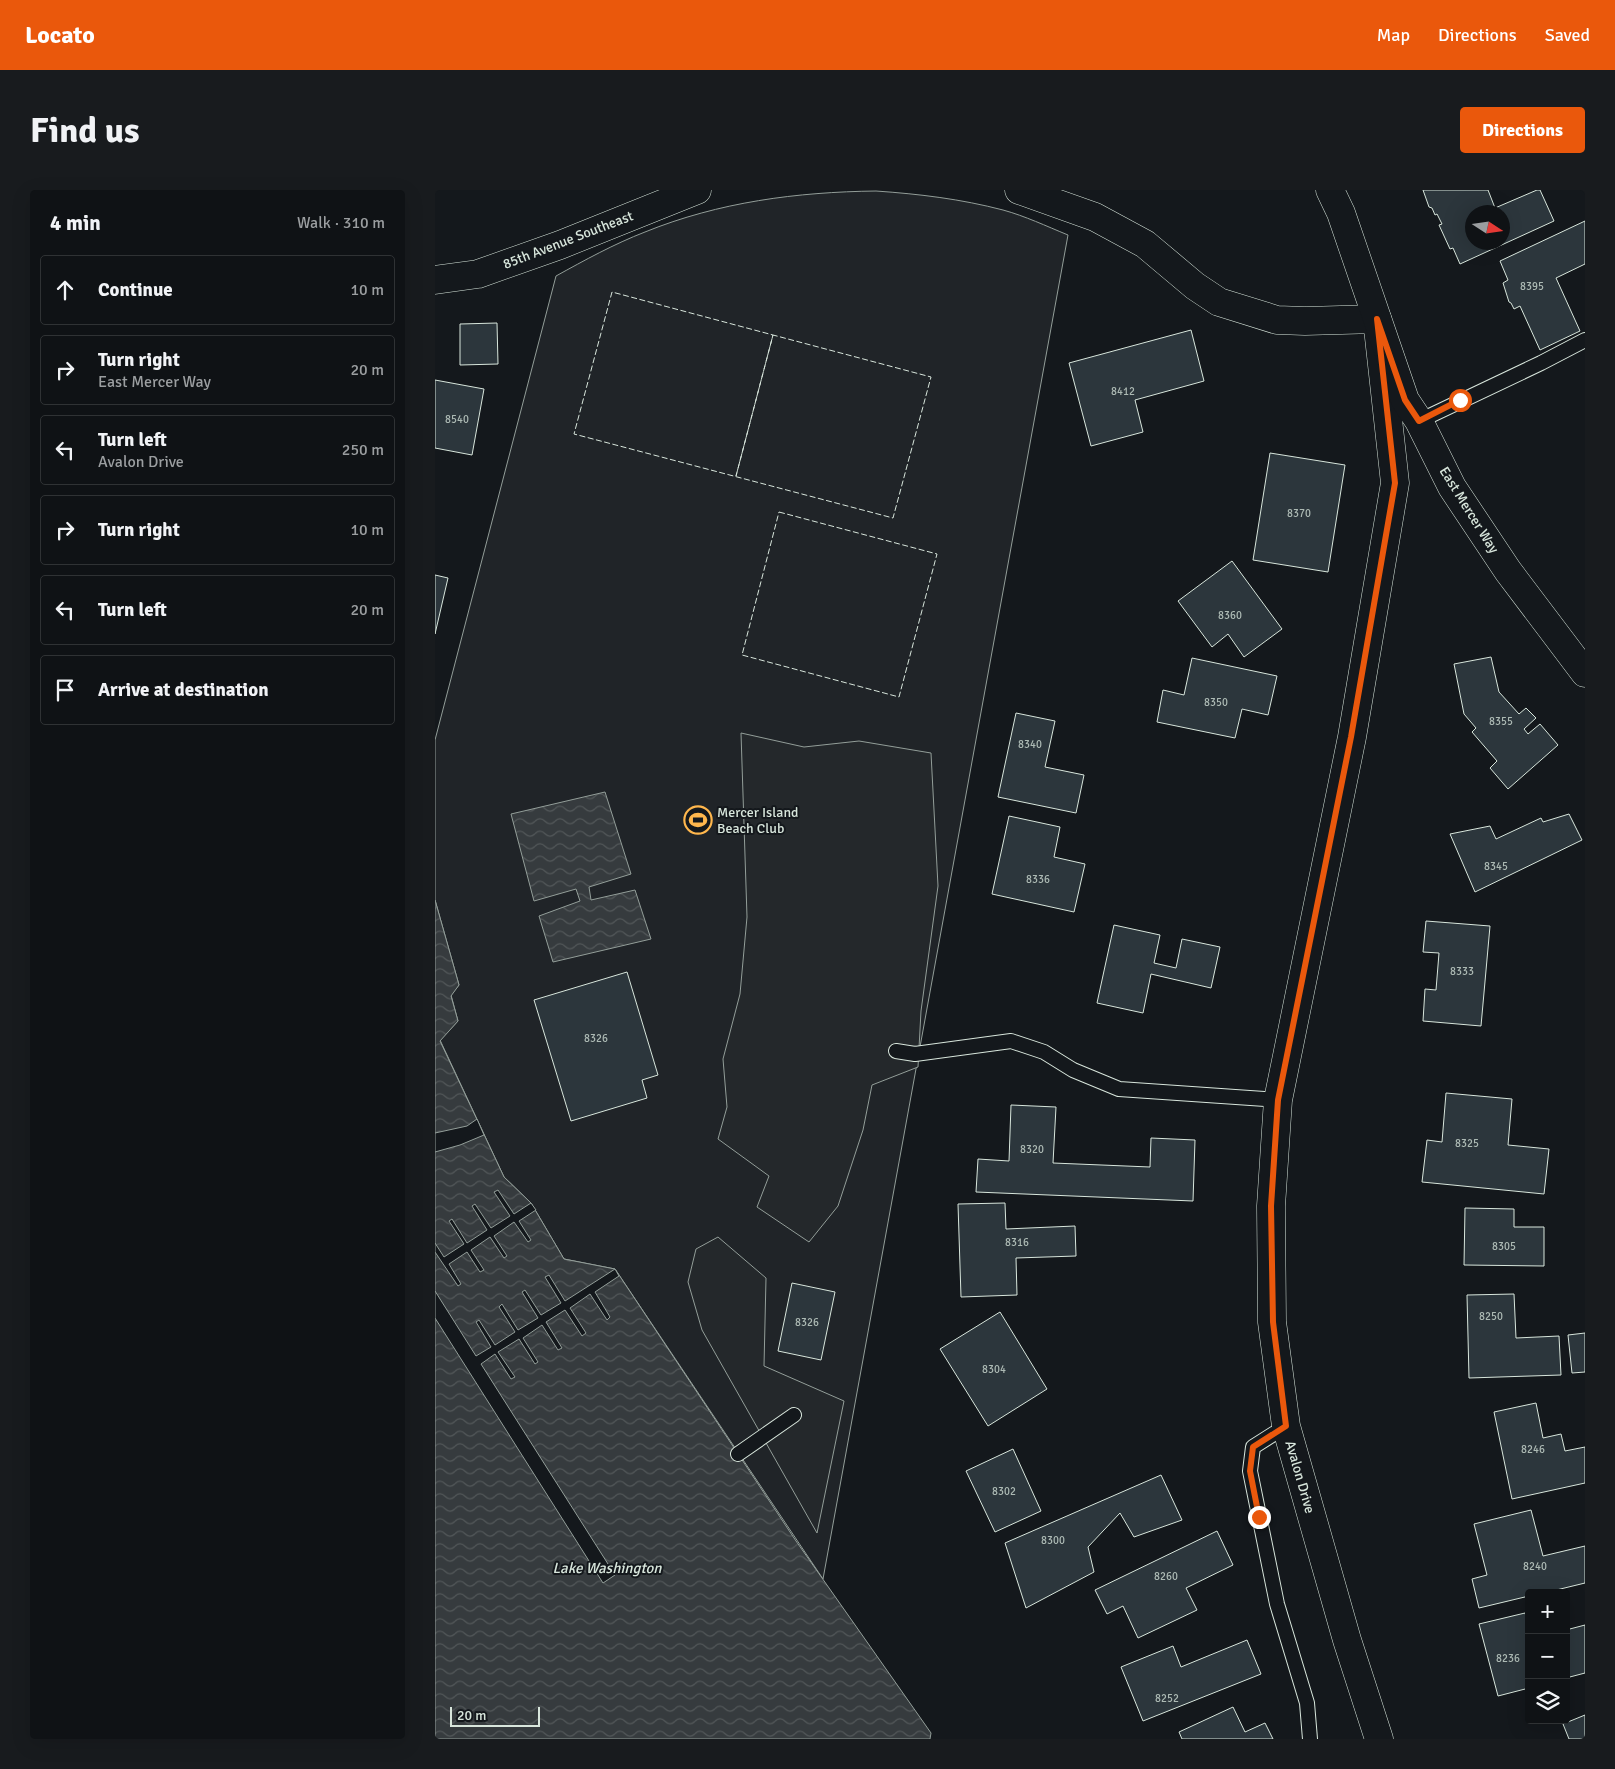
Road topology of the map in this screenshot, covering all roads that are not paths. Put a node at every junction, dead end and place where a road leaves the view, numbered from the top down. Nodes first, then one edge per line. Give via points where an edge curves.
1 (697, 190) edge
2 (1019, 190) edge
3 (1330, 190) edge
4 (435, 280) edge
5 (1377, 319) junction
6 (1585, 340) edge
7 (1419, 421) junction
8 (1585, 673) edge
9 (896, 1050) dead end
10 (1278, 1100) junction
11 (794, 1415) dead end
12 (1286, 1426) junction
13 (738, 1454) dead end
14 (1310, 1739) edge
15 (1379, 1739) edge

1 - 4 street, 85th Avenue Southeast via 496,268
2 - 5 street via 1095,217 1145,244 1219,302 1277,320
3 - 5 street, East Mercer Way
5 - 7 street, East Mercer Way via 1405,400
5 - 10 street, Avalon Drive via 1395,483 1351,737
6 - 7 lane
7 - 8 street, East Mercer Way via 1452,487 1508,572
9 - 10 lane via 915,1054 1011,1041 1044,1052 1073,1070 1119,1089
10 - 12 street, Avalon Drive via 1271,1206 1273,1322
11 - 13 lane
12 - 14 lane via 1253,1447 1250,1471 1277,1604 1307,1702
12 - 15 street, Avalon Drive

